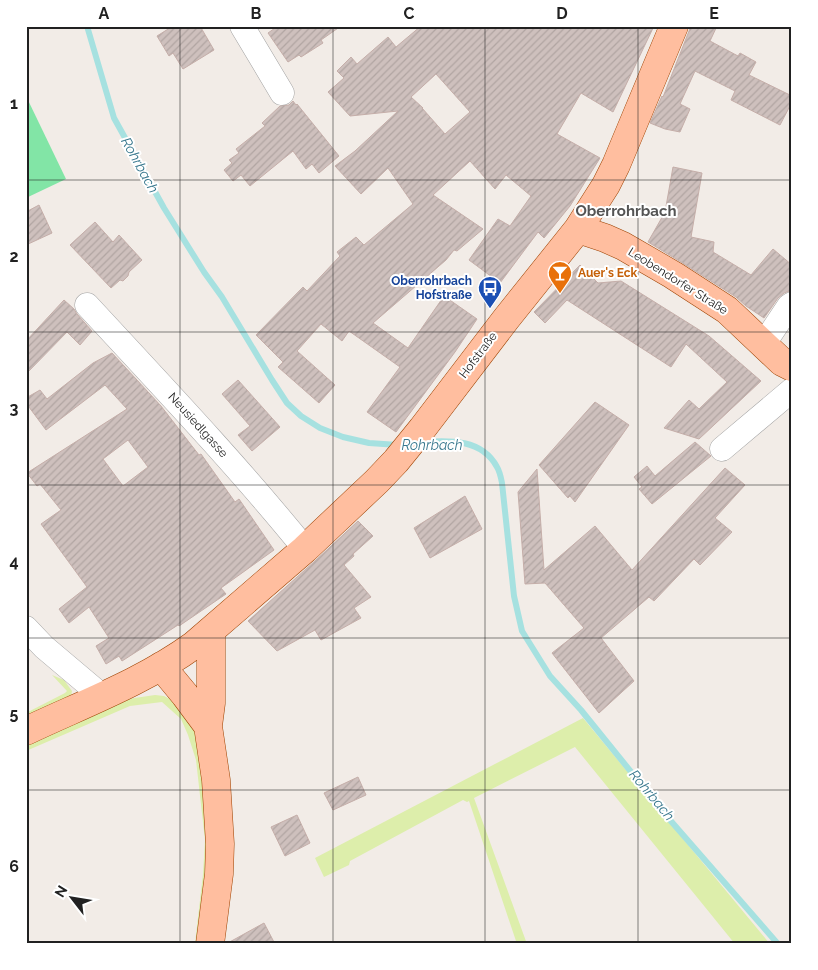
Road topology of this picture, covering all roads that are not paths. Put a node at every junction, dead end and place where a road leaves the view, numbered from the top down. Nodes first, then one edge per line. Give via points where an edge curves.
1 (242, 26) edge
2 (674, 26) edge
3 (282, 93) dead end
4 (578, 229) junction
5 (792, 304) edge
6 (87, 305) dead end
7 (763, 345) junction
8 (792, 367) edge
9 (792, 390) edge
10 (722, 449) dead end
11 (305, 549) junction
12 (26, 628) edge
13 (211, 631) junction
14 (162, 666) junction
15 (102, 696) junction
16 (208, 726) junction
17 (26, 731) edge
18 (210, 944) edge

1 - 3 street
2 - 4 main road, Hofstraße via 616,165
4 - 7 main road, Leobendorfer Straße via 623,246 673,275 727,310
4 - 11 main road, Hofstraße via 396,461
5 - 7 street
6 - 11 street, Neusiedlgasse via 226,455
7 - 8 main road, Leobendorfer Straße
9 - 10 street
11 - 13 main road, Hofstraße
12 - 15 street
13 - 14 main road, Hofstraße
13 - 16 main road
14 - 15 main road, Hofstraße
14 - 16 main road
15 - 17 main road, Hofstraße
16 - 18 main road via 220,844

